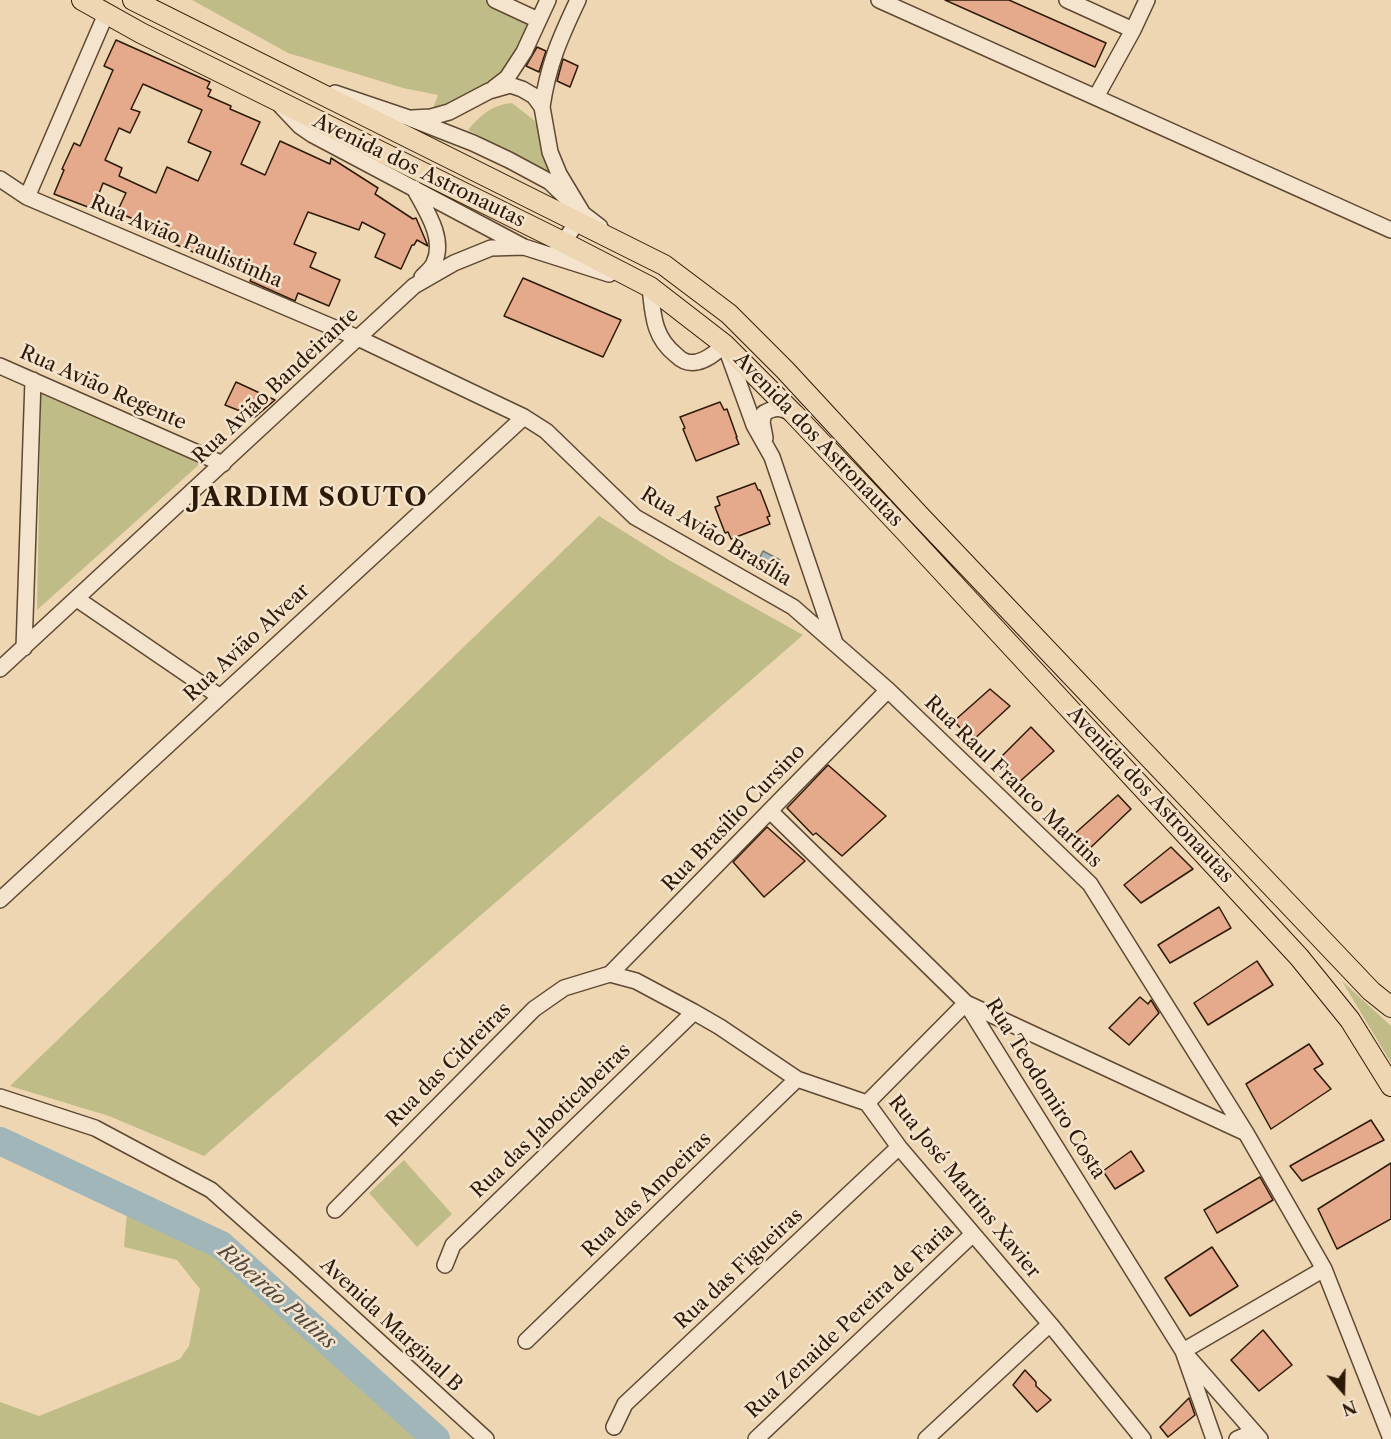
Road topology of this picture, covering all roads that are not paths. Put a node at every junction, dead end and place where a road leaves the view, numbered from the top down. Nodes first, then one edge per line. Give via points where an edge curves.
1 (82, 0) edge
2 (133, 0) edge
3 (548, 0) edge
4 (578, 0) edge
5 (879, 0) edge
6 (1067, 0) edge
7 (1146, 0) edge
8 (504, 2) edge
9 (106, 14) junction
10 (536, 25) junction
11 (1133, 30) junction
12 (558, 42) junction
13 (489, 91) junction
14 (1096, 97) junction
15 (542, 107) junction
16 (403, 125) junction
17 (381, 162) junction
18 (0, 178) edge
19 (414, 188) junction
20 (27, 197) junction
21 (581, 218) junction
22 (1391, 230) edge
23 (524, 247) junction
24 (558, 249) junction
25 (414, 286) junction
26 (650, 287) junction
27 (358, 338) junction
28 (725, 345) junction
29 (0, 366) edge
30 (33, 380) junction
31 (794, 414) junction
32 (524, 417) junction
33 (772, 458) junction
34 (223, 464) junction
35 (77, 599) junction
36 (836, 646) junction
37 (24, 648) junction
38 (0, 669) edge
39 (888, 690) junction
40 (219, 696) junction
41 (770, 811) junction
42 (0, 900) edge
43 (610, 974) junction
44 (966, 1003) junction
45 (1391, 1007) edge
46 (694, 1012) junction
47 (797, 1079) junction
48 (1391, 1086) edge
49 (0, 1097) edge
50 (867, 1103) junction
51 (1246, 1133) junction
52 (900, 1147) junction
53 (335, 1210) dead end
54 (974, 1234) junction
55 (445, 1265) dead end
56 (1324, 1269) junction
57 (1050, 1324) junction
58 (526, 1341) dead end
59 (1183, 1351) junction
60 (614, 1427) dead end
61 (1257, 1436) edge
62 (486, 1439) edge
63 (756, 1439) edge
64 (926, 1439) edge
65 (1143, 1439) edge
66 (1214, 1439) edge
67 (1237, 1439) edge
68 (1391, 1439) edge

1 - 9 main road, Avenida dos Astronautas
2 - 16 main road, Avenida dos Astronautas via 281,75
3 - 10 street
4 - 12 street
5 - 14 street
6 - 11 street
7 - 11 street
8 - 10 street
9 - 17 main road, Avenida dos Astronautas via 277,101
9 - 20 street
10 - 12 street
10 - 13 street via 507,78
11 - 14 street
12 - 15 street
13 - 15 street via 510,85 534,96
13 - 16 street via 449,111
14 - 22 street
15 - 21 street via 550,152
16 - 17 street
16 - 21 main road, Avenida dos Astronautas
17 - 19 street
17 - 24 main road, Avenida dos Astronautas
18 - 20 street, Rua Avião Paulistinha
19 - 23 street
19 - 25 street via 432,223 437,250 434,263
20 - 27 street, Rua Avião Paulistinha
21 - 24 street
21 - 45 main road, Avenida dos Astronautas via 664,265 729,314 1363,983
23 - 24 street
23 - 25 street, Rua Avião Bandeirante via 491,248
24 - 26 main road, Avenida dos Astronautas
25 - 27 street, Rua Avião Bandeirante
26 - 28 main road, Avenida dos Astronautas
26 - 28 street via 657,332 667,348 684,362 697,362
27 - 32 street, Rua Avião Brasília
27 - 34 street, Rua Avião Bandeirante
28 - 31 main road, Avenida dos Astronautas
28 - 33 street via 754,425
29 - 30 street, Rua Avião Regente
30 - 34 street, Rua Avião Regente
30 - 37 street
31 - 33 street via 781,408 764,413 764,435
31 - 48 main road, Avenida dos Astronautas via 1299,957 1350,1020
32 - 36 street, Rua Avião Brasília via 546,431 636,518 793,607
32 - 40 street, Rua Avião Alvear
33 - 36 street
34 - 35 street, Rua Avião Bandeirante
35 - 37 street, Rua Avião Bandeirante
35 - 40 street
36 - 39 street, Rua Raul Franco Martins
37 - 38 street, Rua Avião Bandeirante
39 - 41 street, Rua Brasílio Cursino
39 - 51 street, Rua Raul Franco Martins via 1090,884
40 - 42 street, Rua Avião Alvear
41 - 43 street, Rua Brasílio Cursino
41 - 44 street, Rua Teodomiro Costa
43 - 46 street, Rua José Martins Xavier via 636,981
43 - 53 street, Rua das Cidreiras via 564,988 534,1009
44 - 50 street
44 - 51 street
44 - 59 street, Rua Teodomiro Costa
46 - 47 street, Rua José Martins Xavier
46 - 55 street, Rua das Jaboticabeiras via 453,1245
47 - 50 street, Rua José Martins Xavier
47 - 58 street, Rua das Amoeiras
49 - 62 street, Avenida Marginal B via 95,1128 211,1190
50 - 52 street, Rua José Martins Xavier
51 - 56 street, Rua Raul Franco Martins
52 - 54 street, Rua José Martins Xavier
52 - 60 street, Rua das Figueiras via 625,1404
54 - 57 street, Rua José Martins Xavier
54 - 63 street, Rua Zenaide Pereira de Faria
56 - 59 street
56 - 68 street, Rua Raul Franco Martins
57 - 64 street
57 - 65 street, Rua José Martins Xavier
59 - 61 street
59 - 66 street, Rua Teodomiro Costa
61 - 67 street

